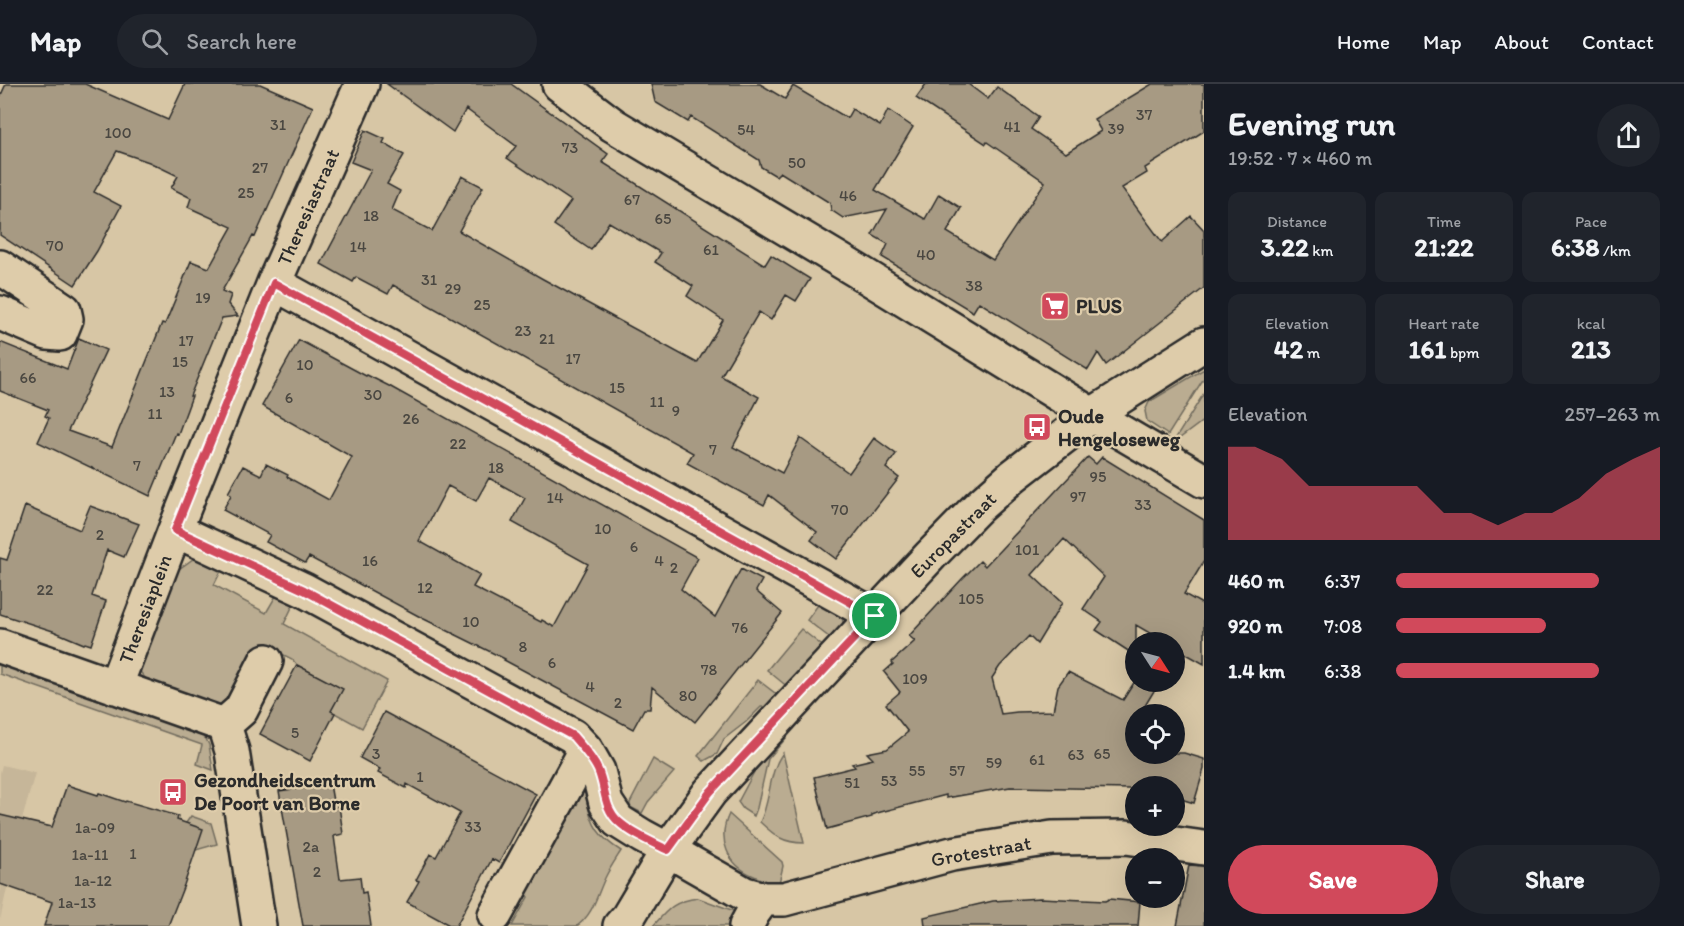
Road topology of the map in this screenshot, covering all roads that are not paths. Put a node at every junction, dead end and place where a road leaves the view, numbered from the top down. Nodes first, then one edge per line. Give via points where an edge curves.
1 (362, 84) edge
2 (559, 84) edge
3 (0, 267) edge
4 (274, 283) junction
5 (0, 313) edge
6 (1204, 344) edge
7 (1092, 415) junction
8 (1204, 481) edge
9 (175, 530) junction
10 (875, 616) junction
11 (0, 646) edge
12 (266, 661) dead end
13 (115, 687) junction
14 (224, 725) junction
15 (586, 750) junction
16 (1204, 848) edge
17 (668, 850) junction
18 (754, 913) edge
19 (495, 915) dead end
20 (259, 926) edge
21 (620, 926) edge

1 - 4 street, Theresiastraat
2 - 7 street via 614,125
3 - 5 street via 64,310 66,319 60,334 47,333
4 - 9 street, Theresiastraat
4 - 10 street
6 - 7 street, Europastraat
7 - 8 street
7 - 10 street, Europastraat via 978,507
9 - 13 street, Theresiaplein
9 - 15 street via 304,590 573,736
10 - 17 street, Europastraat via 710,792
11 - 13 street
12 - 14 street via 241,710
13 - 14 street
14 - 20 street via 232,751
15 - 17 street, Grotestraat via 598,771 606,803 618,821
15 - 19 street
16 - 18 street, Grotestraat via 1126,837 1052,838 952,854 784,899
17 - 18 street, Grotestraat via 745,894
17 - 21 street

